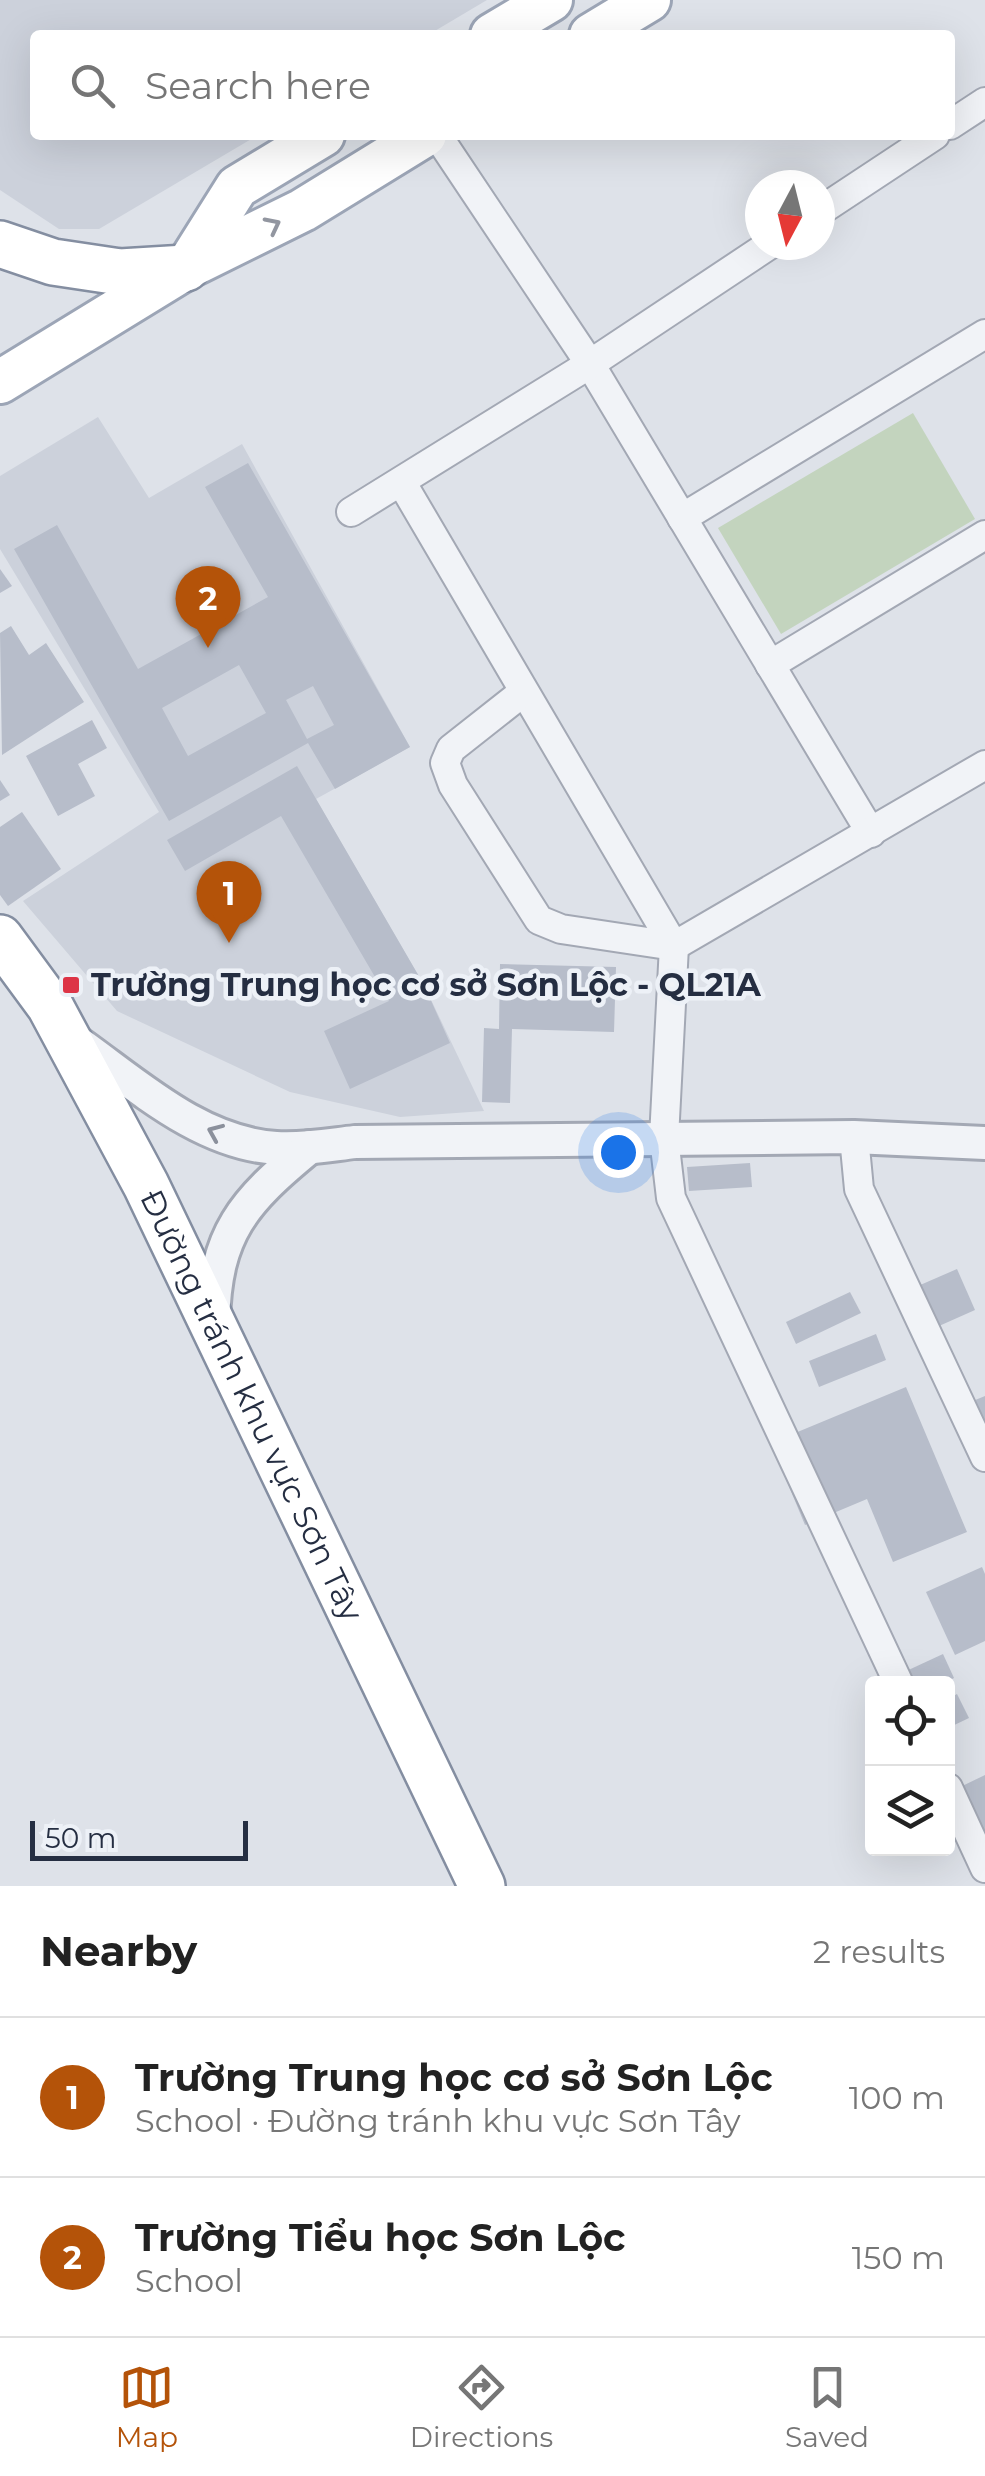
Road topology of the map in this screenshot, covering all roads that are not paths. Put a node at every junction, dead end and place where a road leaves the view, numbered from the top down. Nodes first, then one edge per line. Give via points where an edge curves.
1 (552, 0) edge
2 (649, 0) edge
3 (501, 30) edge
4 (599, 30) edge
5 (985, 102) edge
6 (955, 122) edge
7 (315, 140) edge
8 (417, 140) edge
9 (440, 140) edge
10 (927, 140) edge
11 (835, 201) edge
12 (0, 244) edge
13 (746, 260) edge
14 (186, 268) junction
15 (985, 334) edge
16 (590, 364) junction
17 (0, 382) edge
18 (402, 483) junction
19 (351, 512) dead end
20 (682, 518) junction
21 (985, 534) edge
22 (770, 665) junction
23 (522, 693) junction
24 (985, 764) edge
25 (870, 834) junction
26 (674, 946) junction
27 (6, 957) edge
28 (65, 1034) junction
29 (854, 1136) junction
30 (664, 1138) junction
31 (985, 1143) edge
32 (310, 1147) junction
33 (213, 1324) junction
34 (985, 1457) edge
35 (894, 1676) edge
36 (955, 1803) edge
37 (985, 1868) edge
38 (482, 1886) edge

1 - 3 main road
2 - 4 main road
5 - 6 street
7 - 14 main road via 237,186
14 -> 8 main road via 303,210
9 - 16 street
10 - 11 street
12 - 14 highway via 53,262 120,272
13 - 16 street
14 - 17 main road
15 - 20 street
16 - 18 street
16 - 20 street
18 - 19 street
18 - 23 street
20 - 22 street
21 - 22 street
22 - 25 street
23 - 26 street
23 - 26 street via 450,749 445,763 453,785 539,920
24 - 25 street
25 - 26 street
26 - 30 street
27 - 28 highway, Đường tránh khu vực Sơn Tây via 50,1006
32 -> 28 street via 278,1149 217,1135
28 - 33 highway, Đường tránh khu vực Sơn Tây
29 - 30 street
29 - 31 street
29 - 34 street via 859,1188
30 - 32 street
30 - 35 street via 671,1198
32 - 33 street via 234,1224 216,1270
33 - 38 highway, Đường tránh khu vực Sơn Tây
36 - 37 street

